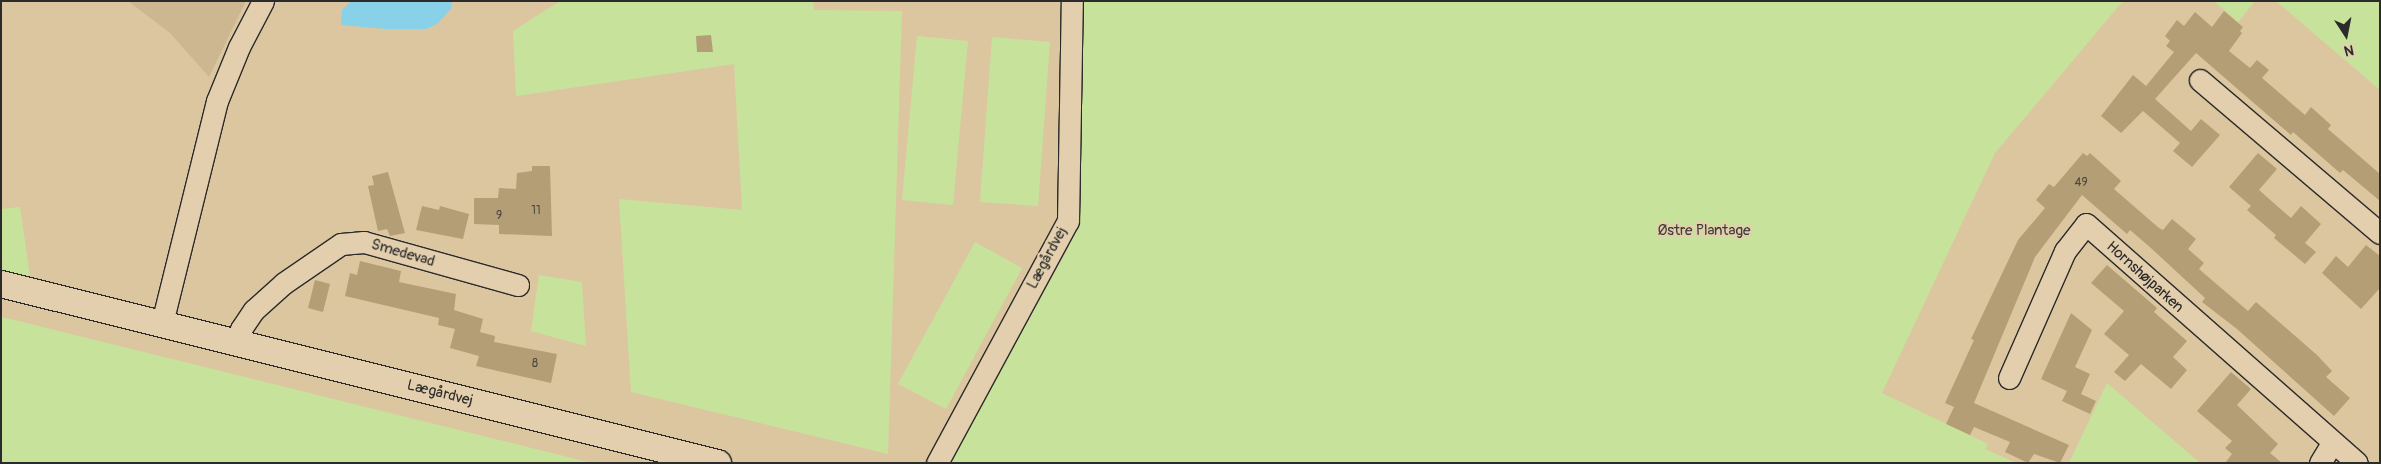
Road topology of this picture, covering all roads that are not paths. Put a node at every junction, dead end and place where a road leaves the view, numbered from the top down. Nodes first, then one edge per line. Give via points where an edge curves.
1 (263, 1) edge
2 (1072, 1) edge
3 (2200, 80) dead end
4 (2380, 233) edge
5 (1, 284) edge
6 (518, 285) dead end
7 (162, 323) junction
8 (238, 343) junction
9 (2009, 378) dead end
10 (2332, 444) junction
11 (718, 463) edge
12 (937, 463) edge
13 (2320, 463) edge
14 (2357, 463) edge

1 - 7 street via 239,47 217,101
2 - 12 street, Lægårdvej via 1068,221
3 - 4 street
5 - 7 street, Lægårdvej
6 - 8 street, Smedevad via 364,242 341,244 284,283 254,310 241,329
7 - 8 street, Lægårdvej
8 - 11 street, Lægårdvej
9 - 10 street, Hornshøjparken via 2065,251 2086,224
10 - 13 street
10 - 14 street, Hornshøjparken

